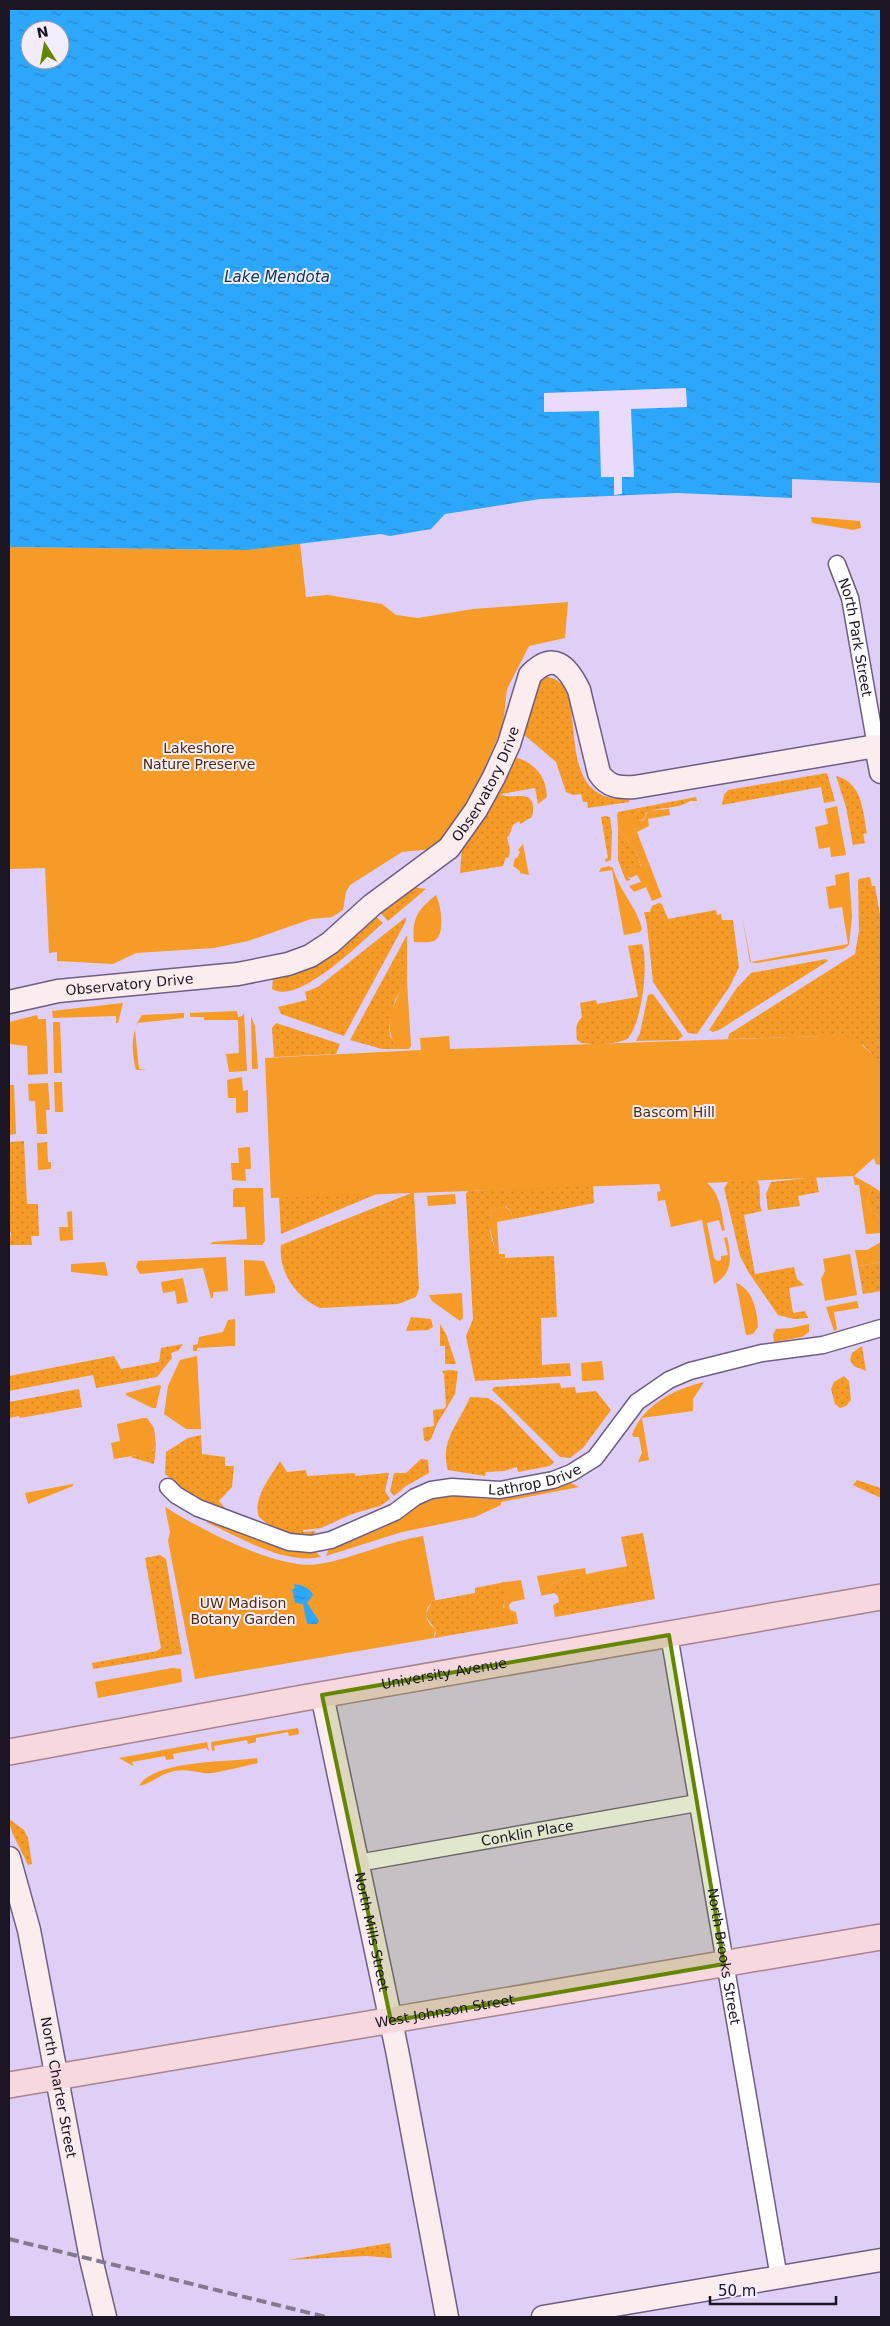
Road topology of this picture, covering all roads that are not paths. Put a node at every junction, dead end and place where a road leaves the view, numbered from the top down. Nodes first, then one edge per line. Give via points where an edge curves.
1 (837, 564) dead end
2 (876, 746) junction
3 (881, 772) edge
4 (9, 1002) edge
5 (881, 1328) edge
6 (168, 1487) dead end
7 (881, 1597) edge
8 (669, 1635) junction
9 (322, 1694) junction
10 (9, 1752) edge
11 (697, 1803) junction
12 (9, 1858) edge
13 (358, 1864) junction
14 (881, 1937) edge
15 (724, 1964) junction
16 (392, 2021) junction
17 (57, 2078) junction
18 (9, 2085) edge
19 (881, 2260) edge
20 (779, 2278) junction
21 (105, 2317) edge
22 (447, 2317) edge
23 (543, 2317) edge

1 - 2 street, North Park Street via 850,598
2 - 3 street, North Park Street
2 - 4 street, Observatory Drive via 635,787 616,787 604,781 599,773 579,690 572,677 560,664 546,663 530,675 494,777 449,848 310,956 238,974 58,991
5 - 6 street, Lathrop Drive via 823,1345 762,1353 690,1371 669,1380 637,1402 595,1458 571,1474 500,1490 452,1487 431,1490 416,1496 396,1512 331,1540 311,1544 289,1542 198,1508
7 - 8 main road, University Avenue
8 - 9 main road, University Avenue
8 - 11 street, North Brooks Street
9 - 10 main road, University Avenue
9 - 13 street, North Mills Street
11 - 13 street, Conklin Place
11 - 15 street, North Brooks Street
12 - 17 street, North Charter Street via 29,1930
13 - 16 street, North Mills Street
14 - 15 main road, West Johnson Street
15 - 16 main road, West Johnson Street
15 - 20 street, North Brooks Street
16 - 17 main road, West Johnson Street
16 - 22 street, North Mills Street
17 - 18 main road, West Johnson Street
17 - 21 street, North Charter Street
19 - 20 street
20 - 23 street

